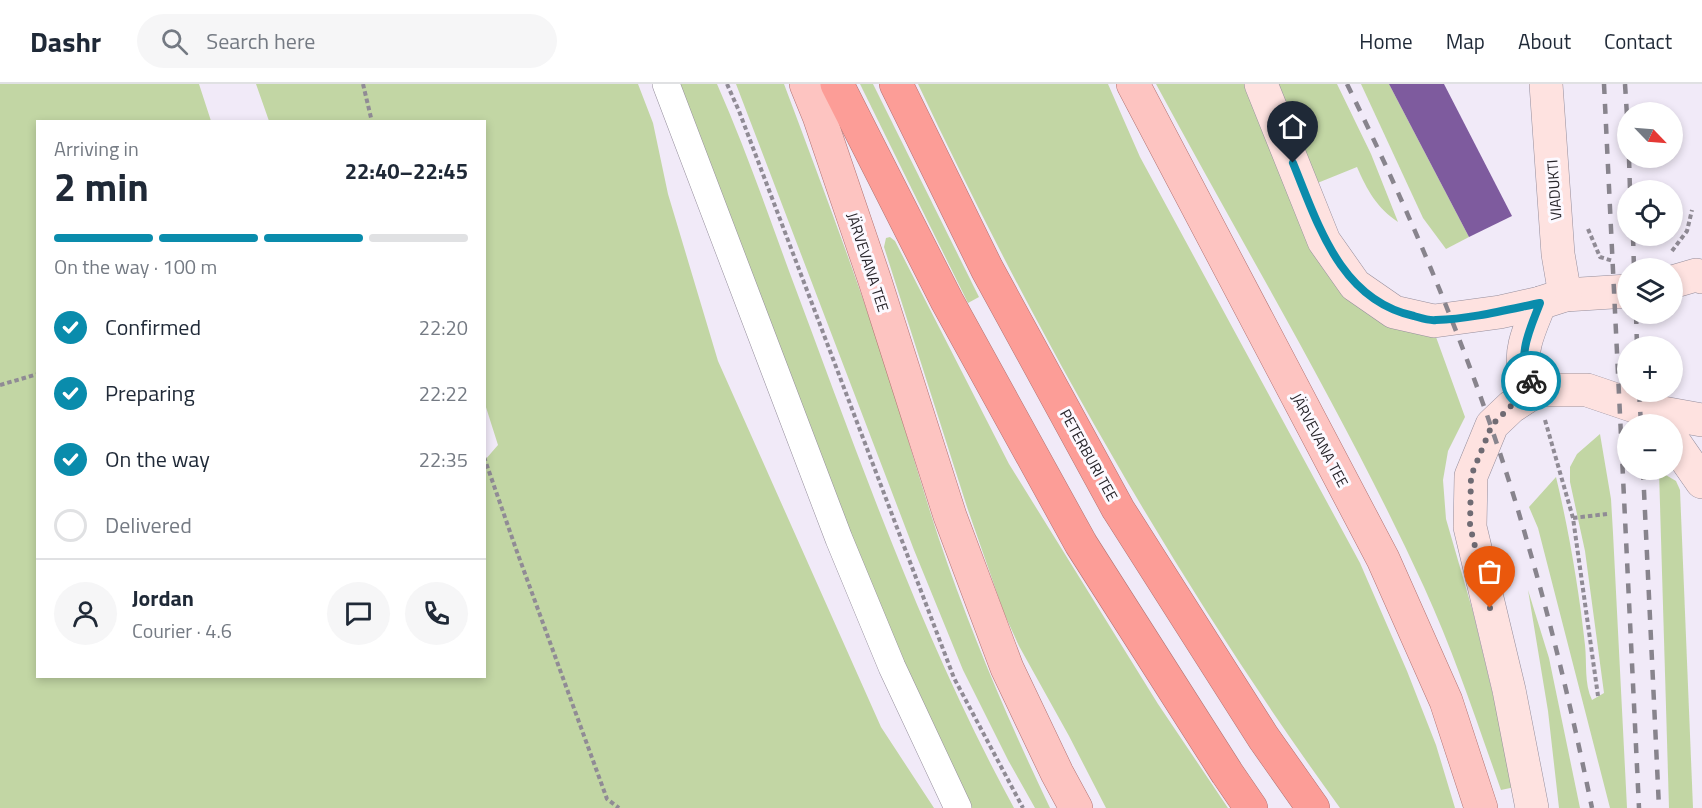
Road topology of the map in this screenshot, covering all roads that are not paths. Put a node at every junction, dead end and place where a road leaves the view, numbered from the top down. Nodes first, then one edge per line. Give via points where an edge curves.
1 (666, 84) edge
2 (806, 84) edge
3 (837, 84) edge
4 (896, 84) edge
5 (1133, 84) edge
6 (1261, 84) edge
7 (1546, 84) edge
8 (1617, 279) edge
9 (1552, 299) junction
10 (1537, 390) junction
11 (1646, 414) edge
12 (1683, 419) edge
13 (1702, 420) edge
14 (1683, 455) edge
15 (1702, 482) edge
16 (958, 808) edge
17 (1076, 808) edge
18 (1251, 808) edge
19 (1313, 808) edge
20 (1481, 808) edge
21 (1532, 808) edge

1 - 16 street via 839,539 892,667
2 - 17 main road, JÄRVEVANA TEE via 875,281 950,516 1007,668
3 - 18 highway via 947,301 1081,544
4 - 19 highway, PETERBURI TEE via 987,269 1118,509 1263,737
5 - 20 main road, JÄRVEVANA TEE via 1383,558 1446,701
6 - 9 street via 1324,241 1355,285 1394,312 1434,321 1500,312
7 - 9 street, VIADUKTI via 1558,254
8 - 9 street
9 - 10 street via 1527,339 1523,359 1526,374
10 - 11 street via 1587,390
10 - 21 street via 1511,406 1492,425 1471,476 1470,526
12 - 13 street
14 - 15 street

